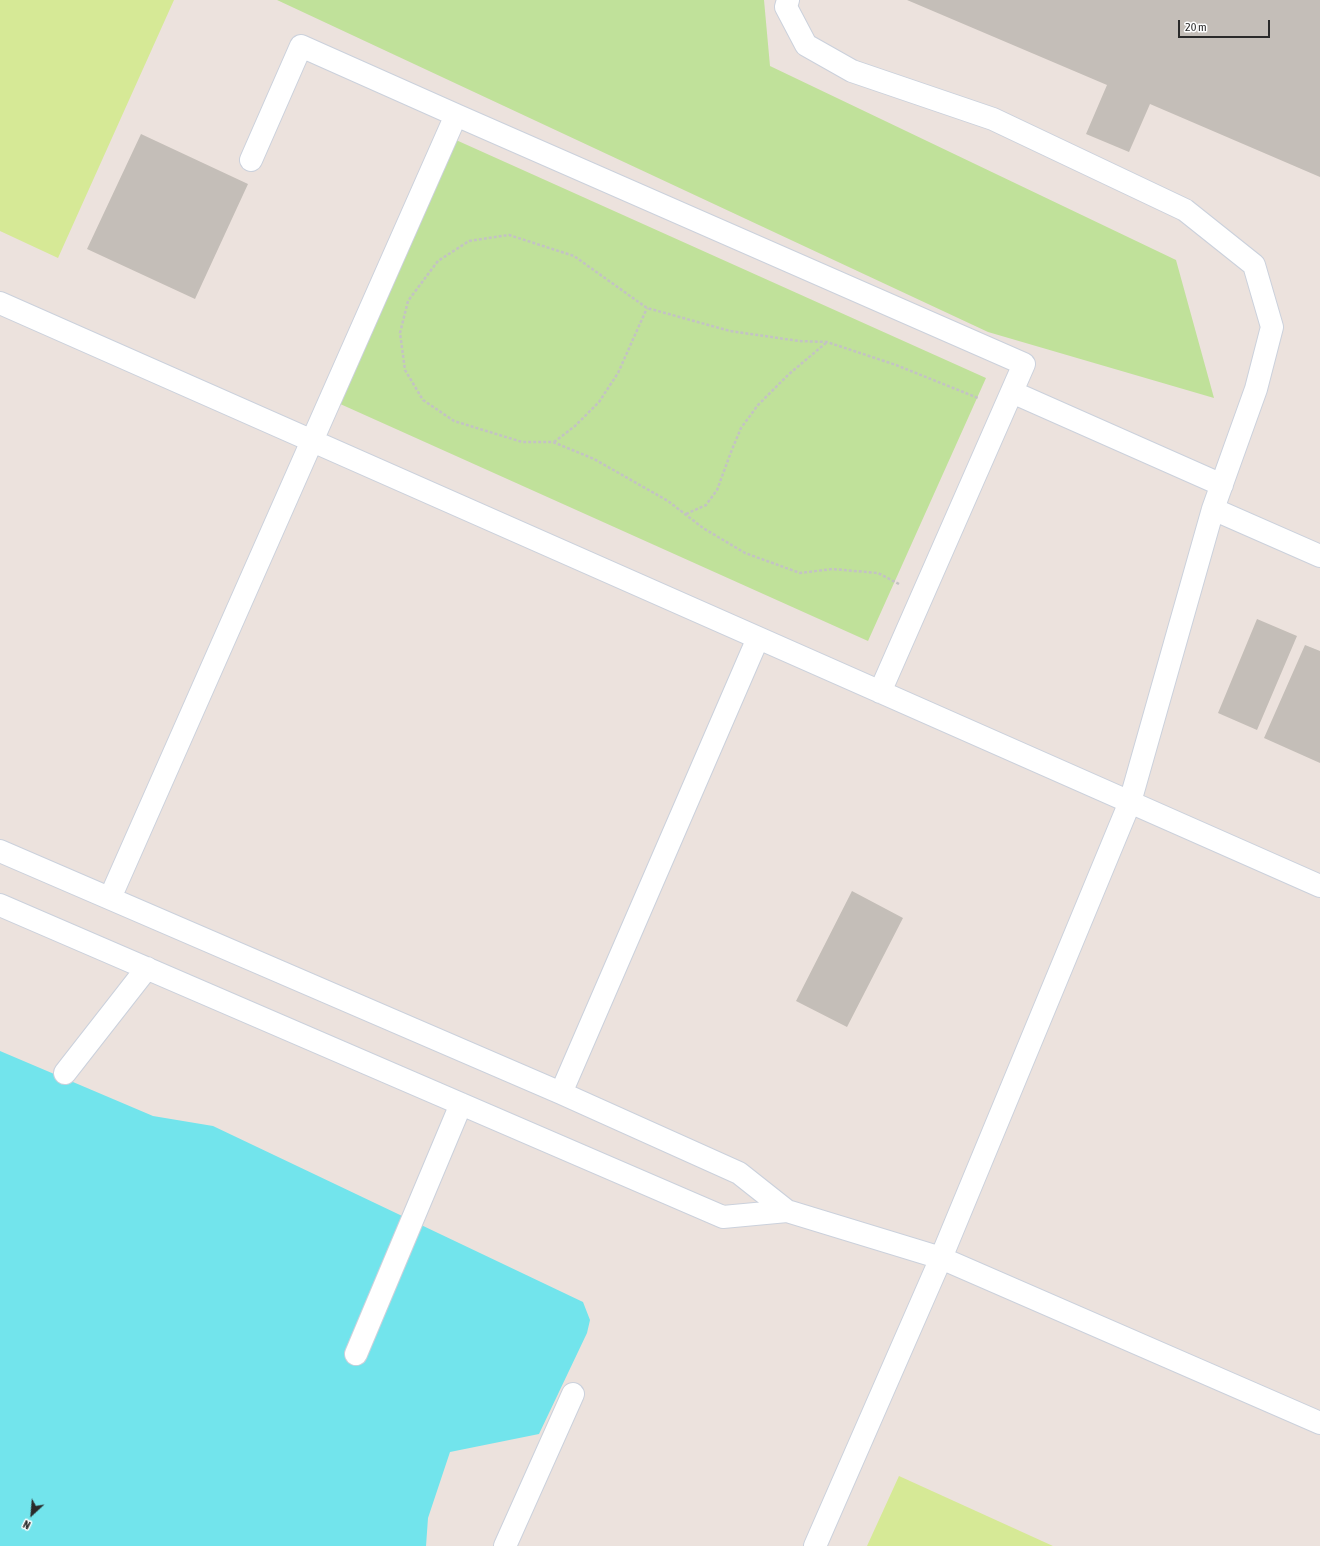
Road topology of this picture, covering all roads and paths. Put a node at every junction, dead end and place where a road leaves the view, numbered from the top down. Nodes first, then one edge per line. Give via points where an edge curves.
1 (788, 0) edge
2 (456, 115) junction
3 (251, 160) dead end
4 (0, 303) edge
5 (647, 308) junction
6 (828, 342) junction
7 (1008, 400) junction
8 (313, 441) junction
9 (553, 442) junction
10 (1222, 484) junction
11 (1214, 509) junction
12 (686, 514) junction
13 (1320, 556) edge
14 (920, 602) junction
15 (758, 638) junction
16 (880, 692) junction
17 (1130, 802) junction
18 (0, 851) edge
19 (1320, 886) edge
20 (110, 898) junction
21 (0, 905) edge
22 (147, 968) junction
23 (65, 1074) dead end
24 (561, 1093) junction
25 (461, 1104) junction
26 (787, 1211) junction
27 (941, 1258) junction
28 (356, 1354) dead end
29 (573, 1394) dead end
30 (1320, 1423) edge
31 (505, 1546) edge
32 (815, 1546) edge

1 - 10 lane via 786,7 806,45 852,71 993,119 1185,210 1254,265 1272,327 1256,389
2 - 3 lane via 301,46
2 - 7 lane via 1024,364
2 - 8 lane
4 - 8 lane
5 - 6 path via 730,331 799,341
5 - 9 path via 618,373 599,402 575,426
5 - 9 path via 574,256 509,235 469,241 438,261 408,301 400,333 405,370 423,400 454,421 522,442
6 - 7 path
6 - 12 path via 788,374 758,405 741,428 718,490 706,505
7 - 10 lane
7 - 14 lane
8 - 15 lane
8 - 20 lane
9 - 12 path via 594,460 668,501
10 - 11 lane
11 - 13 lane
11 - 17 lane
12 - 14 path via 703,528 744,553 800,573 832,569 878,573 898,584
14 - 16 lane
15 - 16 lane
15 - 24 lane
16 - 17 lane
17 - 19 lane
17 - 27 lane
18 - 20 lane
20 - 24 lane
21 - 22 lane
22 - 23 lane
22 - 25 lane
24 - 26 lane via 739,1173
25 - 26 lane via 723,1217
25 - 28 lane
26 - 27 lane
27 - 30 lane
27 - 32 lane
29 - 31 lane

